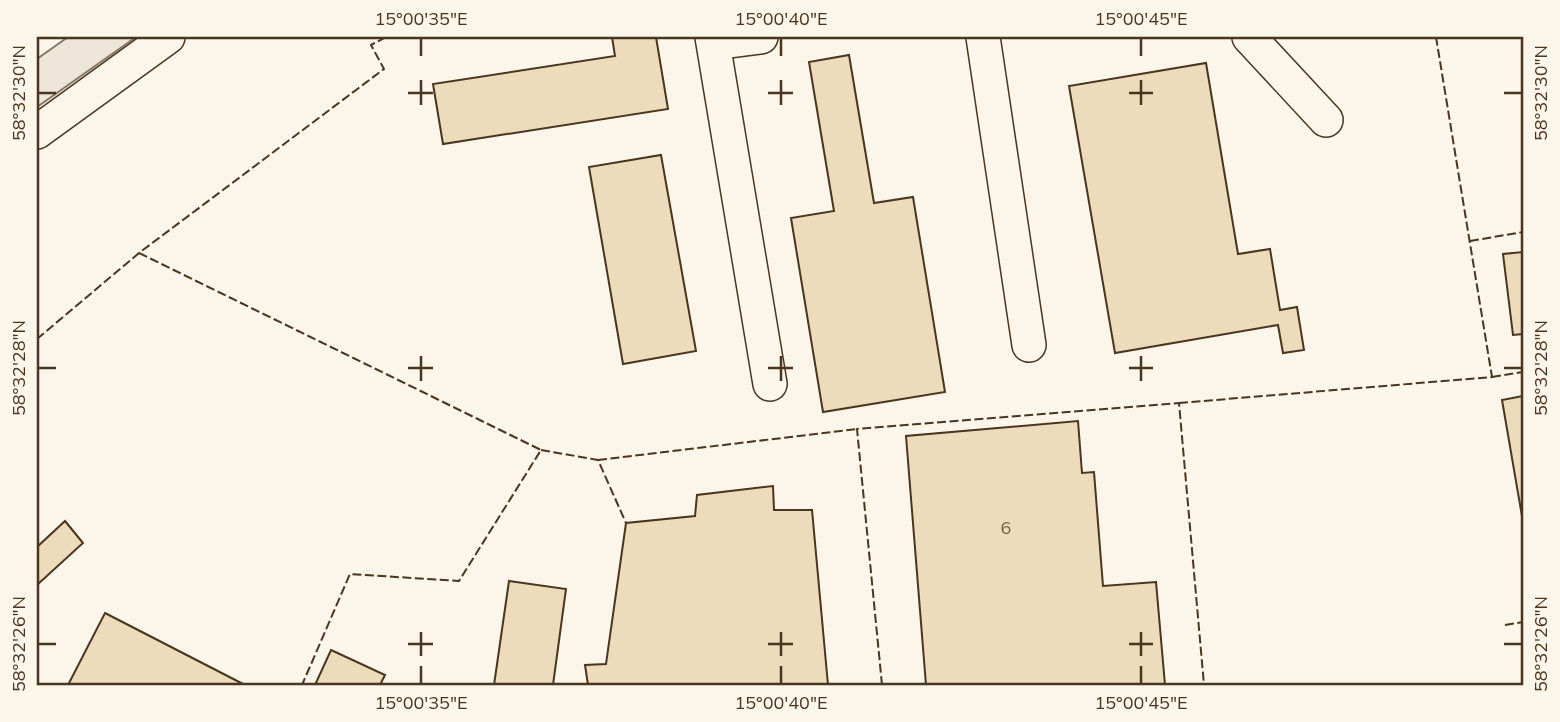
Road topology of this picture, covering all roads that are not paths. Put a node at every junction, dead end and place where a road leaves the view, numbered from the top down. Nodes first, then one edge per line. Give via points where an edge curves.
1 (167, 37) edge
2 (761, 37) edge
3 (984, 37) edge
4 (1249, 37) edge
5 (713, 40) edge
6 (1326, 120) dead end
7 (37, 132) edge
8 (1029, 345) dead end
9 (770, 384) dead end

1 - 7 street
2 - 5 street
3 - 8 street
4 - 6 street
5 - 9 street

